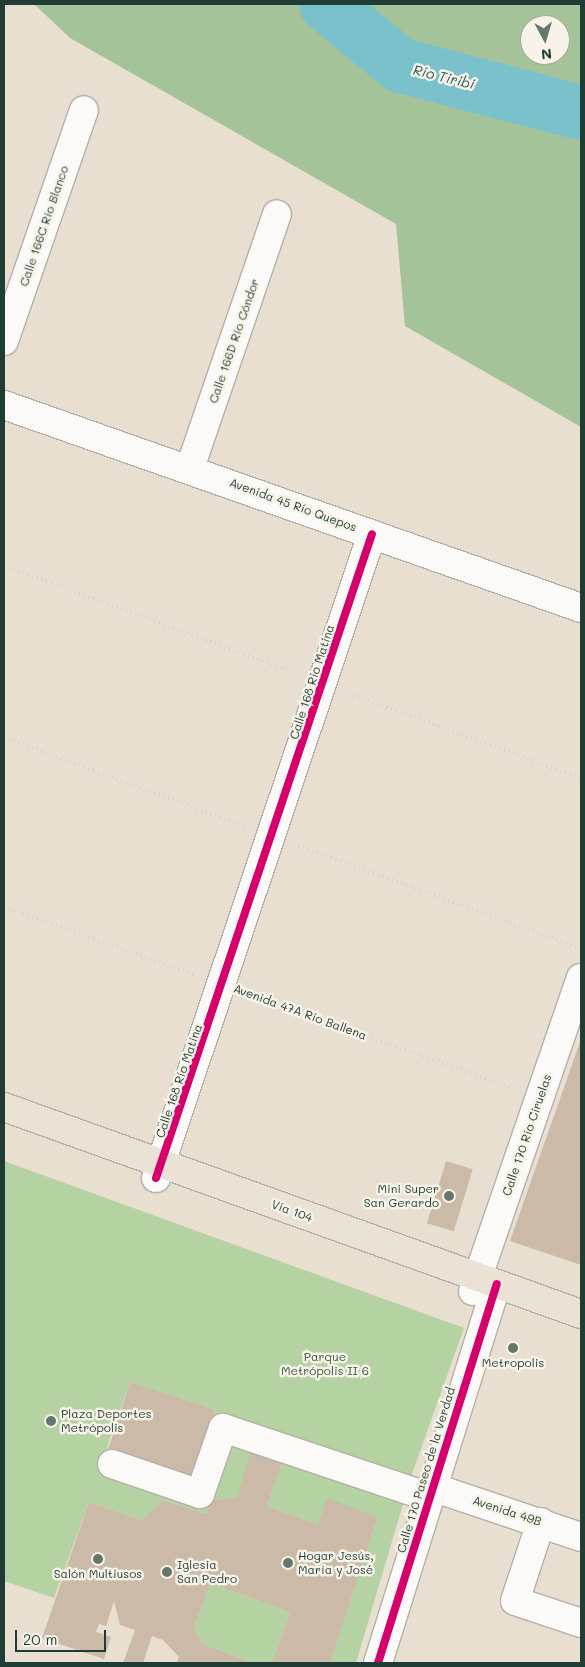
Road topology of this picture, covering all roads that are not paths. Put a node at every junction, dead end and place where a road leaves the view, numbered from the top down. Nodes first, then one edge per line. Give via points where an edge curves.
1 (84, 110) dead end
2 (277, 214) dead end
3 (4, 341) edge
4 (4, 404) edge
5 (190, 468) junction
6 (372, 534) junction
7 (581, 608) edge
8 (581, 978) edge
9 (4, 1107) edge
10 (4, 1124) edge
11 (159, 1172) junction
12 (485, 1287) junction
13 (581, 1314) edge
14 (581, 1330) edge
15 (112, 1464) dead end
16 (430, 1492) junction
17 (541, 1522) junction
18 (581, 1537) edge
19 (581, 1623) edge
20 (378, 1663) edge

1 - 3 street, Calle 166C Río Blanco
2 - 5 street, Calle 166D Río Cóndor
4 - 5 street, Avenida 45 Río Quepos
5 - 6 street, Avenida 45 Río Quepos
6 - 7 street, Avenida 45 Río Quepos
6 - 11 street, Calle 168 Río Matina
8 - 12 street, Calle 170 Río Ciruelas via 540,1098
9 - 11 main road, Vía 104
10 - 11 main road, Vía 104
11 - 12 main road, Vía 104
12 - 13 main road, Vía 104
12 - 14 main road, Vía 104
12 - 16 street, Calle 170 Paseo de la Verdad
15 - 16 street, Avenida 49B via 200,1494 223,1428
16 - 17 street, Avenida 49B
16 - 20 street, Calle 170 Paseo de la Verdad
17 - 18 street, Avenida 49B
17 - 19 street via 515,1602

